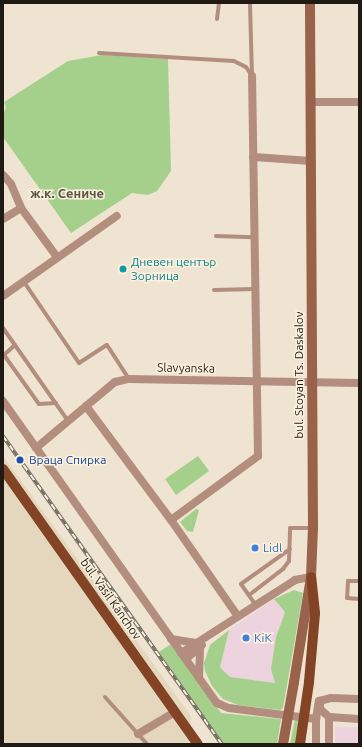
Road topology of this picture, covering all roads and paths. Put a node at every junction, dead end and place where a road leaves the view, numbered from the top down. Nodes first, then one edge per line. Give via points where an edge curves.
1 (219, 3) edge
2 (250, 3) edge
3 (310, 3) edge
4 (217, 19) dead end
5 (99, 53) dead end
6 (252, 76) junction
7 (311, 102) junction
8 (359, 102) edge
9 (253, 157) junction
10 (311, 161) junction
11 (3, 175) edge
12 (21, 208) junction
13 (117, 216) dead end
14 (3, 219) edge
15 (216, 236) dead end
16 (254, 237) junction
17 (57, 257) junction
18 (24, 282) junction
19 (255, 289) junction
20 (214, 290) dead end
21 (3, 296) edge
22 (3, 328) edge
23 (15, 345) junction
24 (130, 379) junction
25 (257, 381) junction
26 (313, 382) junction
27 (359, 383) edge
28 (3, 401) edge
29 (56, 403) junction
30 (86, 406) junction
31 (68, 420) junction
32 (36, 448) junction
33 (3, 469) edge
34 (171, 520) junction
35 (313, 528) junction
36 (290, 549) junction
37 (311, 578) junction
38 (359, 581) edge
39 (249, 595) junction
40 (359, 599) edge
41 (255, 604) junction
42 (237, 615) junction
43 (171, 639) junction
44 (198, 645) junction
45 (183, 656) junction
46 (199, 678) junction
47 (105, 697) dead end
48 (359, 699) edge
49 (320, 701) junction
50 (175, 712) junction
51 (329, 717) junction
52 (316, 719) junction
53 (359, 719) edge
54 (138, 734) junction
55 (196, 742) edge
56 (147, 744) edge
57 (283, 744) edge
58 (300, 744) edge
59 (316, 744) edge
60 (329, 744) edge

1 - 4 lane
2 - 6 lane
3 - 7 street, bul. Stoyan Ts. Daskalov
5 - 6 lane via 234,61 246,67
6 - 9 street
7 - 8 street
7 - 10 street, bul. Stoyan Ts. Daskalov
9 - 10 street
9 - 16 street
10 - 26 street, bul. Stoyan Ts. Daskalov
11 - 12 street via 11,184
12 - 14 street
12 - 17 street
13 - 17 street
15 - 16 lane
16 - 19 street
17 - 18 street
18 - 21 street
18 - 24 lane via 79,363 107,345
19 - 20 lane
19 - 25 street
22 - 23 lane
23 - 29 lane
23 - 29 lane via 4,354 39,404
24 - 25 street, Slavyanska
24 - 30 street, Slavyanska via 115,382
25 - 26 street, Slavyanska
25 - 34 street via 258,456
26 - 27 street, Slavyanska
26 - 35 street, bul. Stoyan Ts. Daskalov
28 - 32 street
29 - 31 lane
30 - 31 street, Slavyanska
30 - 34 street
31 - 32 street, Slavyanska
32 - 43 street
33 - 50 main road, bul. Vasil Kanchov
34 - 42 street
35 - 36 lane via 290,528
35 - 37 street, bul. Stoyan Ts. Daskalov
36 - 39 lane via 289,561 283,569
36 - 39 lane via 241,584
37 - 41 street via 295,580
37 - 57 street, bul. Stoyan Ts. Daskalov, bridge
37 - 58 main road, bridge via 315,613
38 - 40 lane via 348,580 347,598
39 - 41 lane
41 - 42 street
42 - 44 street
43 - 44 street
43 - 45 street
44 - 45 street
44 - 46 street
45 - 46 street
46 - 52 street via 217,703 229,708
47 - 54 lane
48 - 49 street via 331,698
49 - 51 street via 320,709
49 - 52 street
50 - 54 street
50 - 55 main road, bul. Vasil Kanchov
51 - 53 street
51 - 60 street
52 - 59 street
54 - 56 lane

